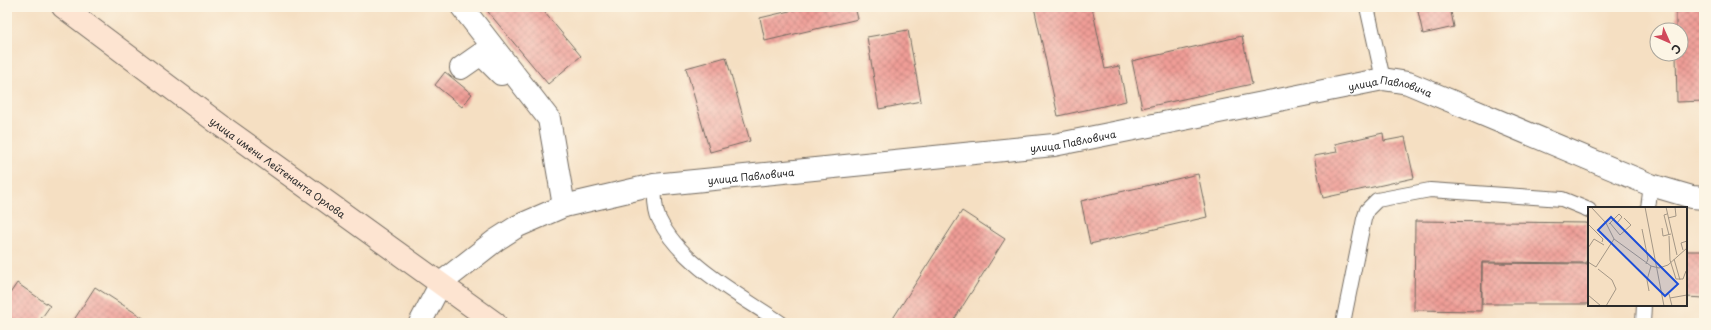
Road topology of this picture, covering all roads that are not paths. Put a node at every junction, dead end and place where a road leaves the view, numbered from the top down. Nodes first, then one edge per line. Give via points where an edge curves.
1 (63, 7) edge
2 (462, 7) edge
3 (1368, 7) edge
4 (461, 68) dead end
5 (1383, 80) junction
6 (549, 119) junction
7 (654, 185) junction
8 (1651, 185) junction
9 (1704, 198) edge
10 (564, 206) junction
11 (1648, 207) edge
12 (1588, 210) edge
13 (441, 283) junction
14 (1644, 306) edge
15 (420, 323) edge
16 (495, 323) edge
17 (781, 323) edge
18 (1343, 323) edge
19 (1643, 323) edge

1 - 13 main road, улица имени Лейтенанта Орлова via 223,127
2 - 6 street
3 - 5 lane
4 - 6 street via 481,54
5 - 7 street, улица Павловича via 1054,145
5 - 8 street, улица Павловича via 1408,83
6 - 10 street
7 - 10 street, улица Павловича
7 - 17 lane via 658,217 689,260
8 - 9 street, улица Павловича
8 - 11 lane
10 - 13 street, улица Павловича via 518,226
12 - 18 lane via 1562,199 1430,190 1377,200 1367,210 1364,219
13 - 15 street
13 - 16 main road, улица имени Лейтенанта Орлова
14 - 19 lane

